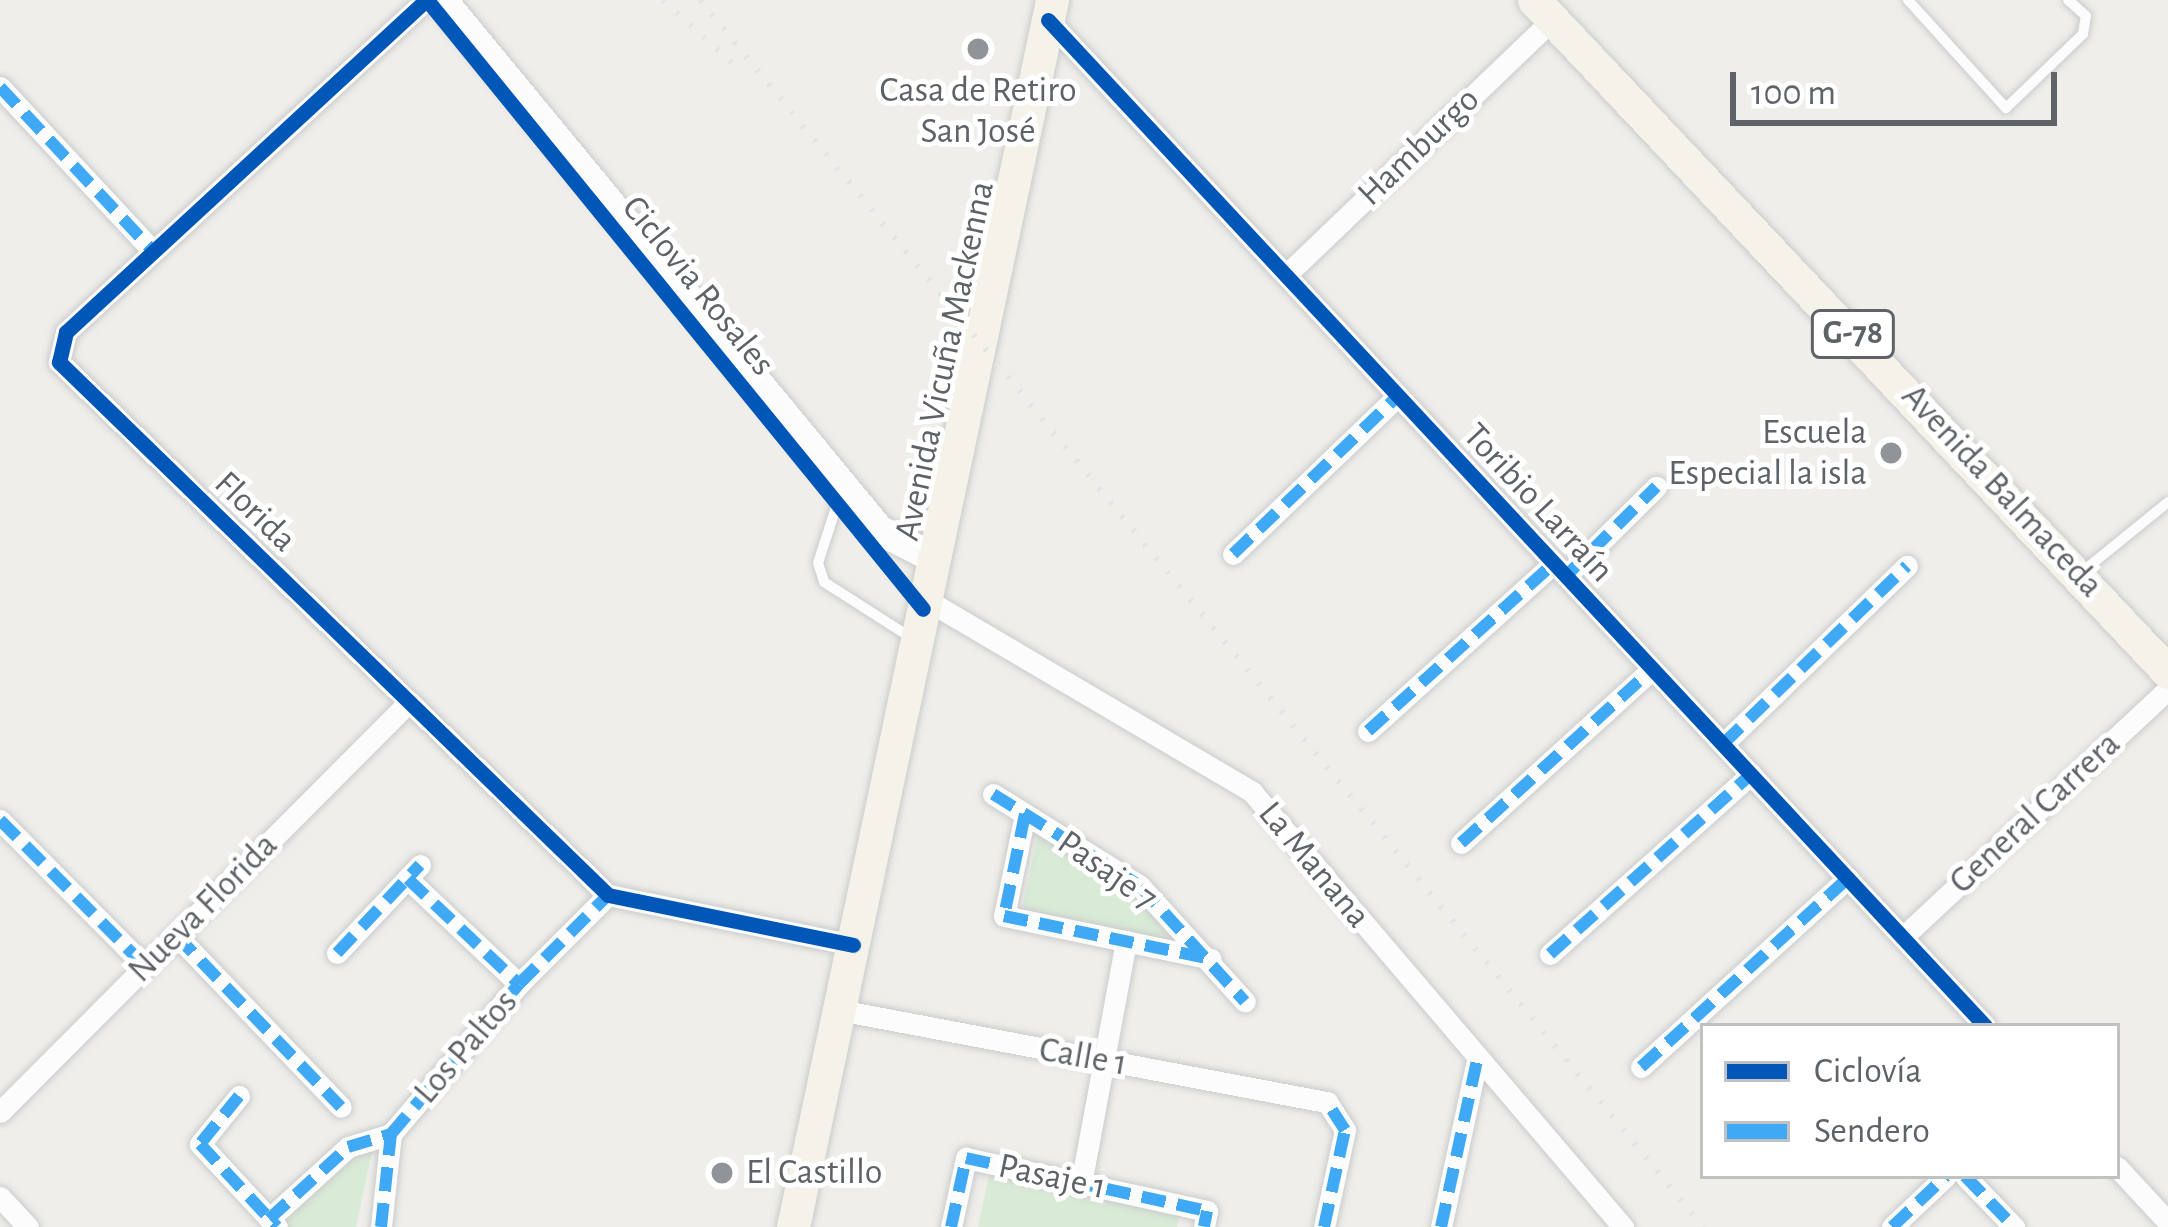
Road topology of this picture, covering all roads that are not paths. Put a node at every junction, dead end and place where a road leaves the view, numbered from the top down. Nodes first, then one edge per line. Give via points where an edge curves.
1 (426, 0) edge
2 (442, 0) edge
3 (1908, 0) edge
4 (2068, 0) edge
5 (1050, 10) edge
6 (1544, 10) edge
7 (0, 87) edge
8 (153, 251) junction
9 (1286, 275) junction
10 (1398, 396) junction
11 (843, 486) junction
12 (1656, 487) dead end
13 (2168, 502) edge
14 (1233, 554) dead end
15 (934, 558) junction
16 (1907, 566) dead end
17 (1560, 569) junction
18 (2082, 572) junction
19 (926, 599) junction
20 (917, 641) junction
21 (1652, 669) junction
22 (2168, 672) edge
23 (2168, 688) edge
24 (407, 704) junction
25 (1368, 731) dead end
26 (1723, 744) junction
27 (1751, 774) junction
28 (993, 794) dead end
29 (1025, 814) junction
30 (0, 820) edge
31 (1461, 843) dead end
32 (1847, 878) junction
33 (608, 895) junction
34 (176, 935) junction
35 (1903, 938) junction
36 (1126, 940) junction
37 (853, 945) junction
38 (337, 953) dead end
39 (1550, 954) dead end
40 (1212, 959) junction
41 (145, 966) junction
42 (519, 984) junction
43 (1245, 1002) dead end
44 (839, 1010) junction
45 (1982, 1023) edge
46 (1104, 1060) junction
47 (1477, 1061) junction
48 (1641, 1067) dead end
49 (239, 1096) dead end
50 (341, 1107) dead end
51 (0, 1112) edge
52 (391, 1135) junction
53 (2120, 1170) edge
54 (1943, 1179) edge
55 (1968, 1179) edge
56 (1081, 1184) junction
57 (0, 1197) edge
58 (1206, 1219) edge
59 (2168, 1222) edge
60 (273, 1223) edge
61 (28, 1227) edge
62 (381, 1227) edge
63 (793, 1227) edge
64 (951, 1227) edge
65 (1324, 1227) edge
66 (1441, 1227) edge
67 (1623, 1227) edge
68 (1892, 1227) edge
69 (2014, 1227) edge

1 - 8 street, Florida
2 - 11 street
3 - 4 lane via 2006,108 2084,34 2086,16
5 - 9 street, Toribio Larraín
5 - 15 main road, Avenida Vicuña Mackenna
6 - 9 street, Hamburgo
6 - 18 main road, Avenida Balmaceda / G-78
7 - 8 street
8 - 24 street, Florida via 61,337 59,362
9 - 10 street, Toribio Larraín
10 - 14 street
10 - 17 street, Toribio Larraín
11 - 15 street via 888,538
11 - 20 lane via 818,563 824,582
12 - 17 street
13 - 18 lane
15 - 19 main road, Avenida Vicuña Mackenna
16 - 26 street
17 - 21 street, Toribio Larraín
17 - 25 street
18 - 22 main road, Avenida Balmaceda / G-78
19 - 20 main road, Avenida Vicuña Mackenna
19 - 47 street, La Manana via 1238,779
20 - 37 main road, Avenida Vicuña Mackenna
21 - 26 street, Toribio Larraín
21 - 31 street
23 - 35 street, General Carrera
24 - 33 street, Florida
24 - 34 street, Nueva Florida
26 - 27 street, Toribio Larraín
27 - 32 street, Toribio Larraín
27 - 39 street
28 - 29 street, Pasaje 7
29 - 36 street via 1004,916
29 - 40 street, Pasaje 7 via 1140,886
30 - 41 street
32 - 35 street, Toribio Larraín
32 - 48 street
33 - 37 street
33 - 42 street, Los Paltos
34 - 41 street, Nueva Florida
34 - 50 street
35 - 45 street, Toribio Larraín
36 - 40 street
36 - 46 street
37 - 44 main road, Avenida Vicuña Mackenna
38 - 42 street via 414,872
40 - 43 street, Pasaje 7
41 - 51 street, Nueva Florida
42 - 52 street, Los Paltos
44 - 46 street, Calle 1
44 - 63 main road, Avenida Vicuña Mackenna
46 - 56 street
46 - 65 street, Calle 1 via 1327,1102 1345,1130
47 - 66 street
47 - 67 street, La Manana
49 - 60 street via 200,1144
52 - 60 street via 348,1147
52 - 62 street, Los Paltos
53 - 59 street
54 - 68 street
55 - 69 street
56 - 58 street, Pasaje 1
56 - 64 street, Pasaje 1 via 966,1159
57 - 61 street

